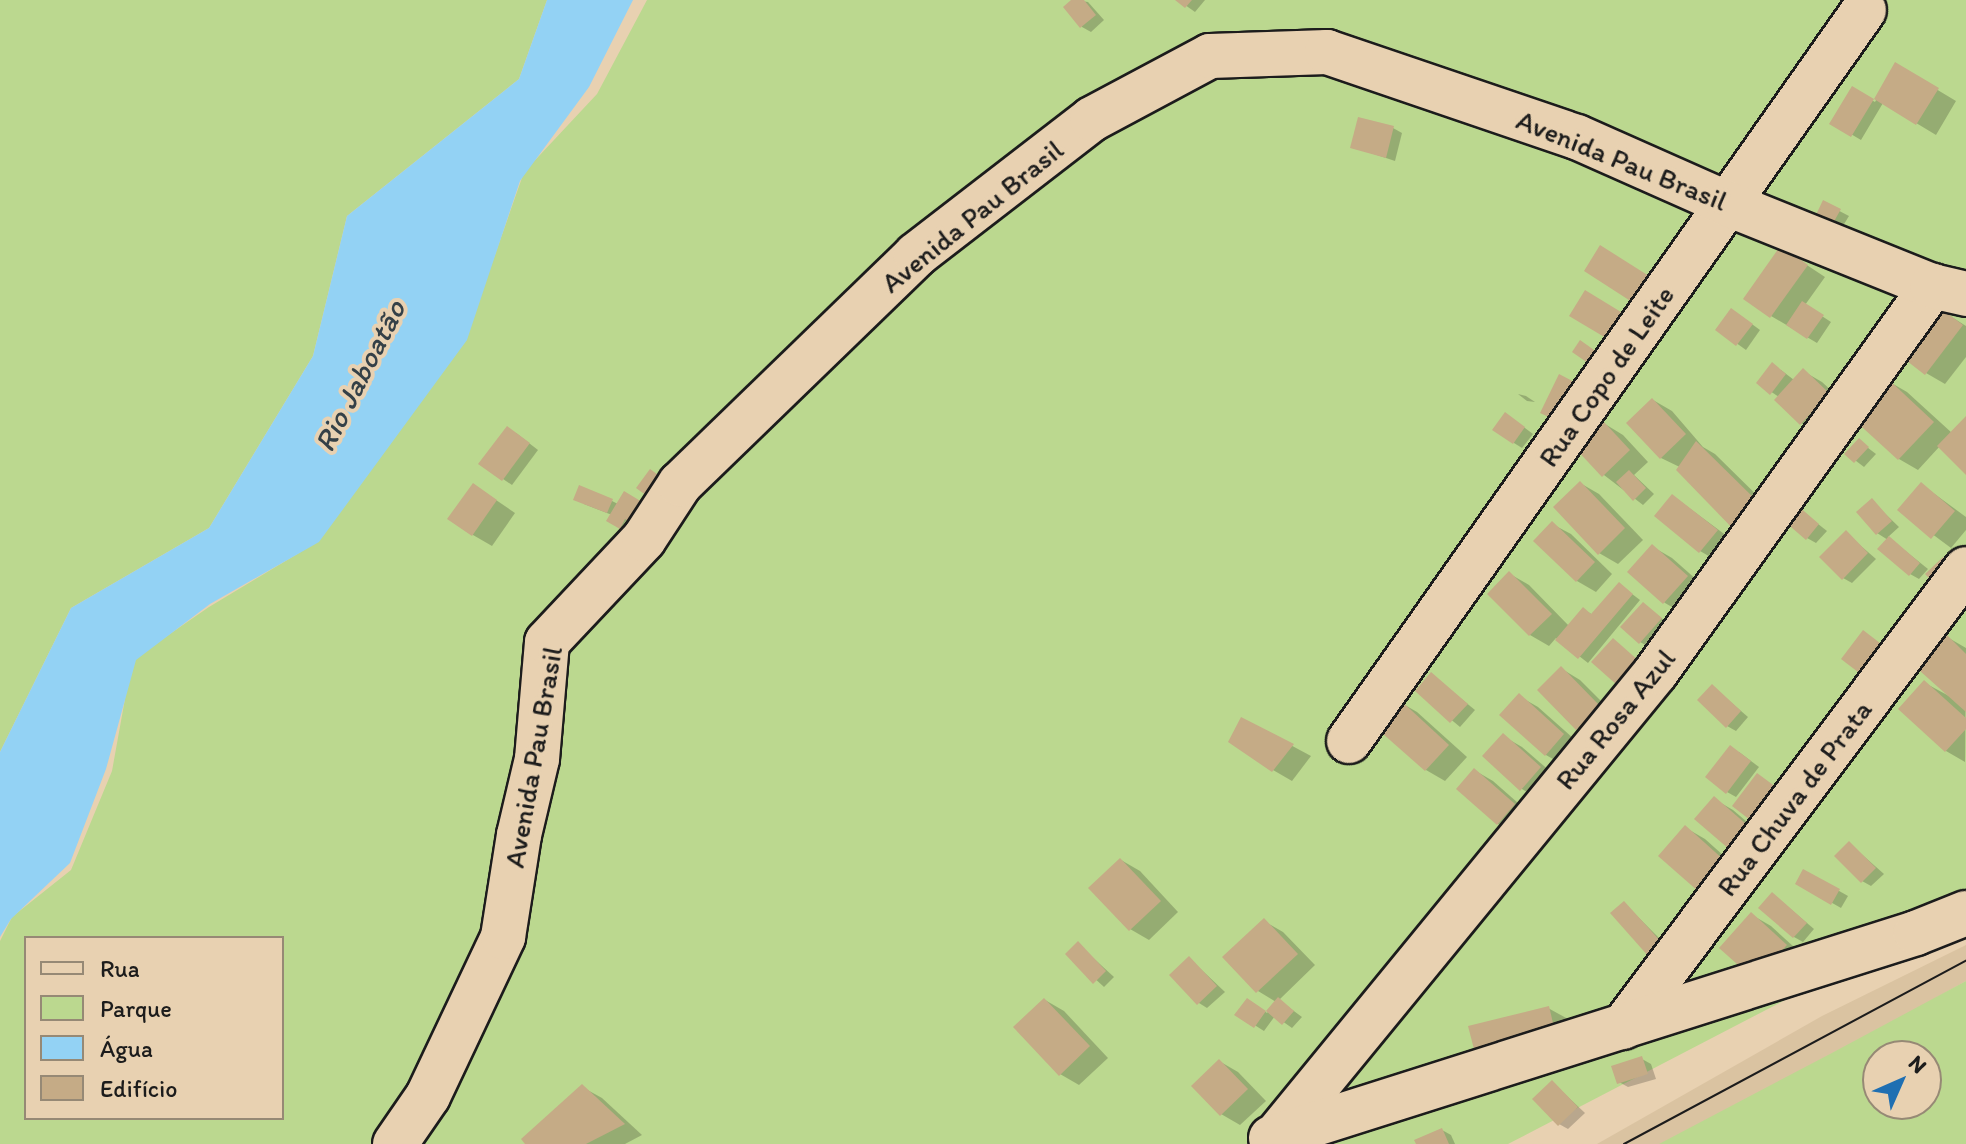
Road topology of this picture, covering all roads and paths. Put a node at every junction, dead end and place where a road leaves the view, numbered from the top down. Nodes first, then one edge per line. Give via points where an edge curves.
1 (1864, 10) dead end
2 (1728, 204) junction
3 (1949, 290) edge
4 (1966, 569) edge
5 (1349, 741) dead end
6 (1966, 913) edge
7 (1623, 1027) junction
8 (1267, 1140) edge
9 (395, 1144) edge

1 - 2 street, Rua Copo de Leite
2 - 3 street, Avenida Pau Brasil
2 - 5 street, Rua Copo de Leite
2 - 9 street, Avenida Pau Brasil via 1577,137 1327,52 1210,56 1092,119 916,255 680,484 644,539 547,642 537,759 503,937 428,1096
3 - 8 street, Rua Rosa Azul via 1656,672
4 - 7 street, Rua Chuva de Prata
6 - 7 street
7 - 8 street

